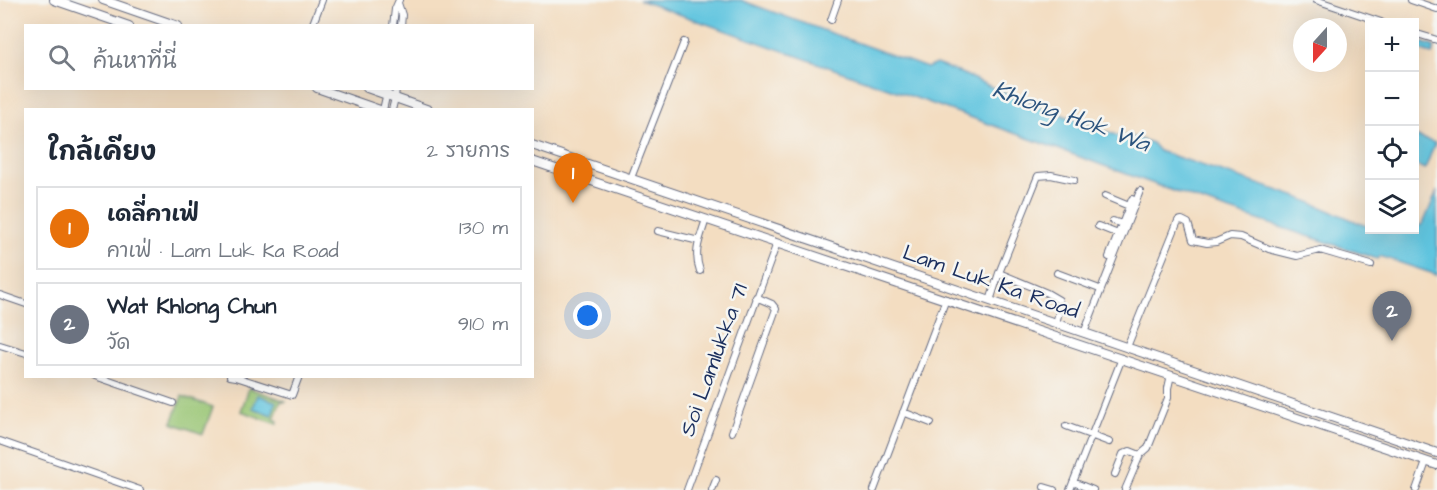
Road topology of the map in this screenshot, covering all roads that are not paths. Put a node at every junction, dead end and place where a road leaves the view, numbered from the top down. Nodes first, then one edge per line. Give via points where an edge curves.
1 (54, 0) edge
2 (103, 0) edge
3 (322, 0) edge
4 (838, 0) edge
5 (1316, 0) edge
6 (1414, 0) edge
7 (398, 1) edge
8 (1437, 9) edge
9 (1370, 18) edge
10 (831, 20) dead end
11 (123, 24) edge
12 (172, 24) edge
13 (313, 24) edge
14 (393, 24) edge
15 (401, 24) edge
16 (1419, 35) edge
17 (1437, 40) edge
18 (684, 42) dead end
19 (323, 90) edge
20 (391, 93) edge
21 (375, 108) edge
22 (382, 108) edge
23 (392, 108) edge
24 (425, 108) edge
25 (534, 146) edge
26 (534, 162) edge
27 (631, 178) junction
28 (1074, 180) dead end
29 (1140, 191) dead end
30 (1105, 196) dead end
31 (706, 219) junction
32 (1113, 221) dead end
33 (1122, 224) junction
34 (1098, 226) dead end
35 (658, 231) dead end
36 (1118, 234) junction
37 (699, 241) junction
38 (777, 243) junction
39 (1371, 265) dead end
40 (700, 272) dead end
41 (999, 273) junction
42 (1057, 273) dead end
43 (1097, 288) junction
44 (0, 295) edge
45 (756, 297) junction
46 (946, 299) junction
47 (990, 301) junction
48 (24, 303) edge
49 (1021, 311) junction
50 (1016, 323) junction
51 (1056, 323) junction
52 (1082, 332) junction
53 (0, 345) edge
54 (1127, 347) junction
55 (24, 352) edge
56 (1122, 358) junction
57 (1171, 375) junction
58 (239, 378) edge
59 (297, 378) edge
60 (108, 379) edge
61 (173, 403) dead end
62 (903, 412) junction
63 (931, 423) dead end
64 (1066, 426) dead end
65 (732, 432) dead end
66 (1091, 435) junction
67 (0, 441) edge
68 (1110, 442) dead end
69 (1437, 453) edge
70 (1140, 455) junction
71 (1426, 462) junction
72 (1437, 465) edge
73 (1115, 474) dead end
74 (716, 480) dead end
75 (1073, 482) junction
76 (1044, 487) dead end
77 (140, 490) edge
78 (687, 490) edge
79 (712, 490) edge
80 (874, 490) edge
81 (1054, 490) edge
82 (1070, 490) edge
83 (1093, 490) edge
84 (1125, 490) edge
85 (1416, 490) edge

1 - 11 main road
2 - 12 main road
3 - 13 street
4 - 10 street
5 - 9 street
6 - 8 street
7 - 14 street
7 - 15 street
16 - 17 street
18 - 27 street
19 - 21 main road
20 - 22 street
20 - 23 street
20 - 24 main road
25 - 27 main road, Lam Luk Ka Road
26 - 31 main road, Lam Luk Ka Road
27 - 47 main road, Lam Luk Ka Road
28 - 41 street via 1038,176
29 - 52 street
30 - 33 street via 1130,203
31 - 37 street
31 - 38 main road, Lam Luk Ka Road
32 - 33 street
33 - 36 street
34 - 36 street
35 - 37 street
36 - 43 street
37 - 40 street via 696,259
38 - 45 street, Soi Lamlukka 71
38 - 46 main road, Lam Luk Ka Road
39 - 54 street via 1320,250 1297,256 1240,237 1207,243 1193,240 1188,223 1178,221
41 - 47 street
41 - 51 street via 1059,300
42 - 43 street
43 - 52 street
44 - 48 street
45 - 65 street via 776,309
45 - 78 street, Soi Lamlukka 71
46 - 50 main road, Lam Luk Ka Road
46 - 62 street
47 - 49 main road, Lam Luk Ka Road
49 - 50 main road
49 - 51 main road, Lam Luk Ka Road
50 - 56 main road, Lam Luk Ka Road
51 - 52 main road, Lam Luk Ka Road
52 - 54 main road, Lam Luk Ka Road
53 - 55 street
54 - 69 main road, Lam Luk Ka Road
56 - 57 main road, Lam Luk Ka Road
56 - 66 street
57 - 70 street via 1168,398 1148,448
57 - 71 main road, Lam Luk Ka Road
58 - 59 street via 292,395
60 - 61 street
62 - 63 street
62 - 80 street
64 - 66 street
66 - 68 street
66 - 75 street
67 - 77 street
70 - 73 street via 1125,452
70 - 84 street
71 - 72 main road, Lam Luk Ka Road
71 - 85 street
74 - 79 street
75 - 82 street
75 - 83 street
76 - 81 street

